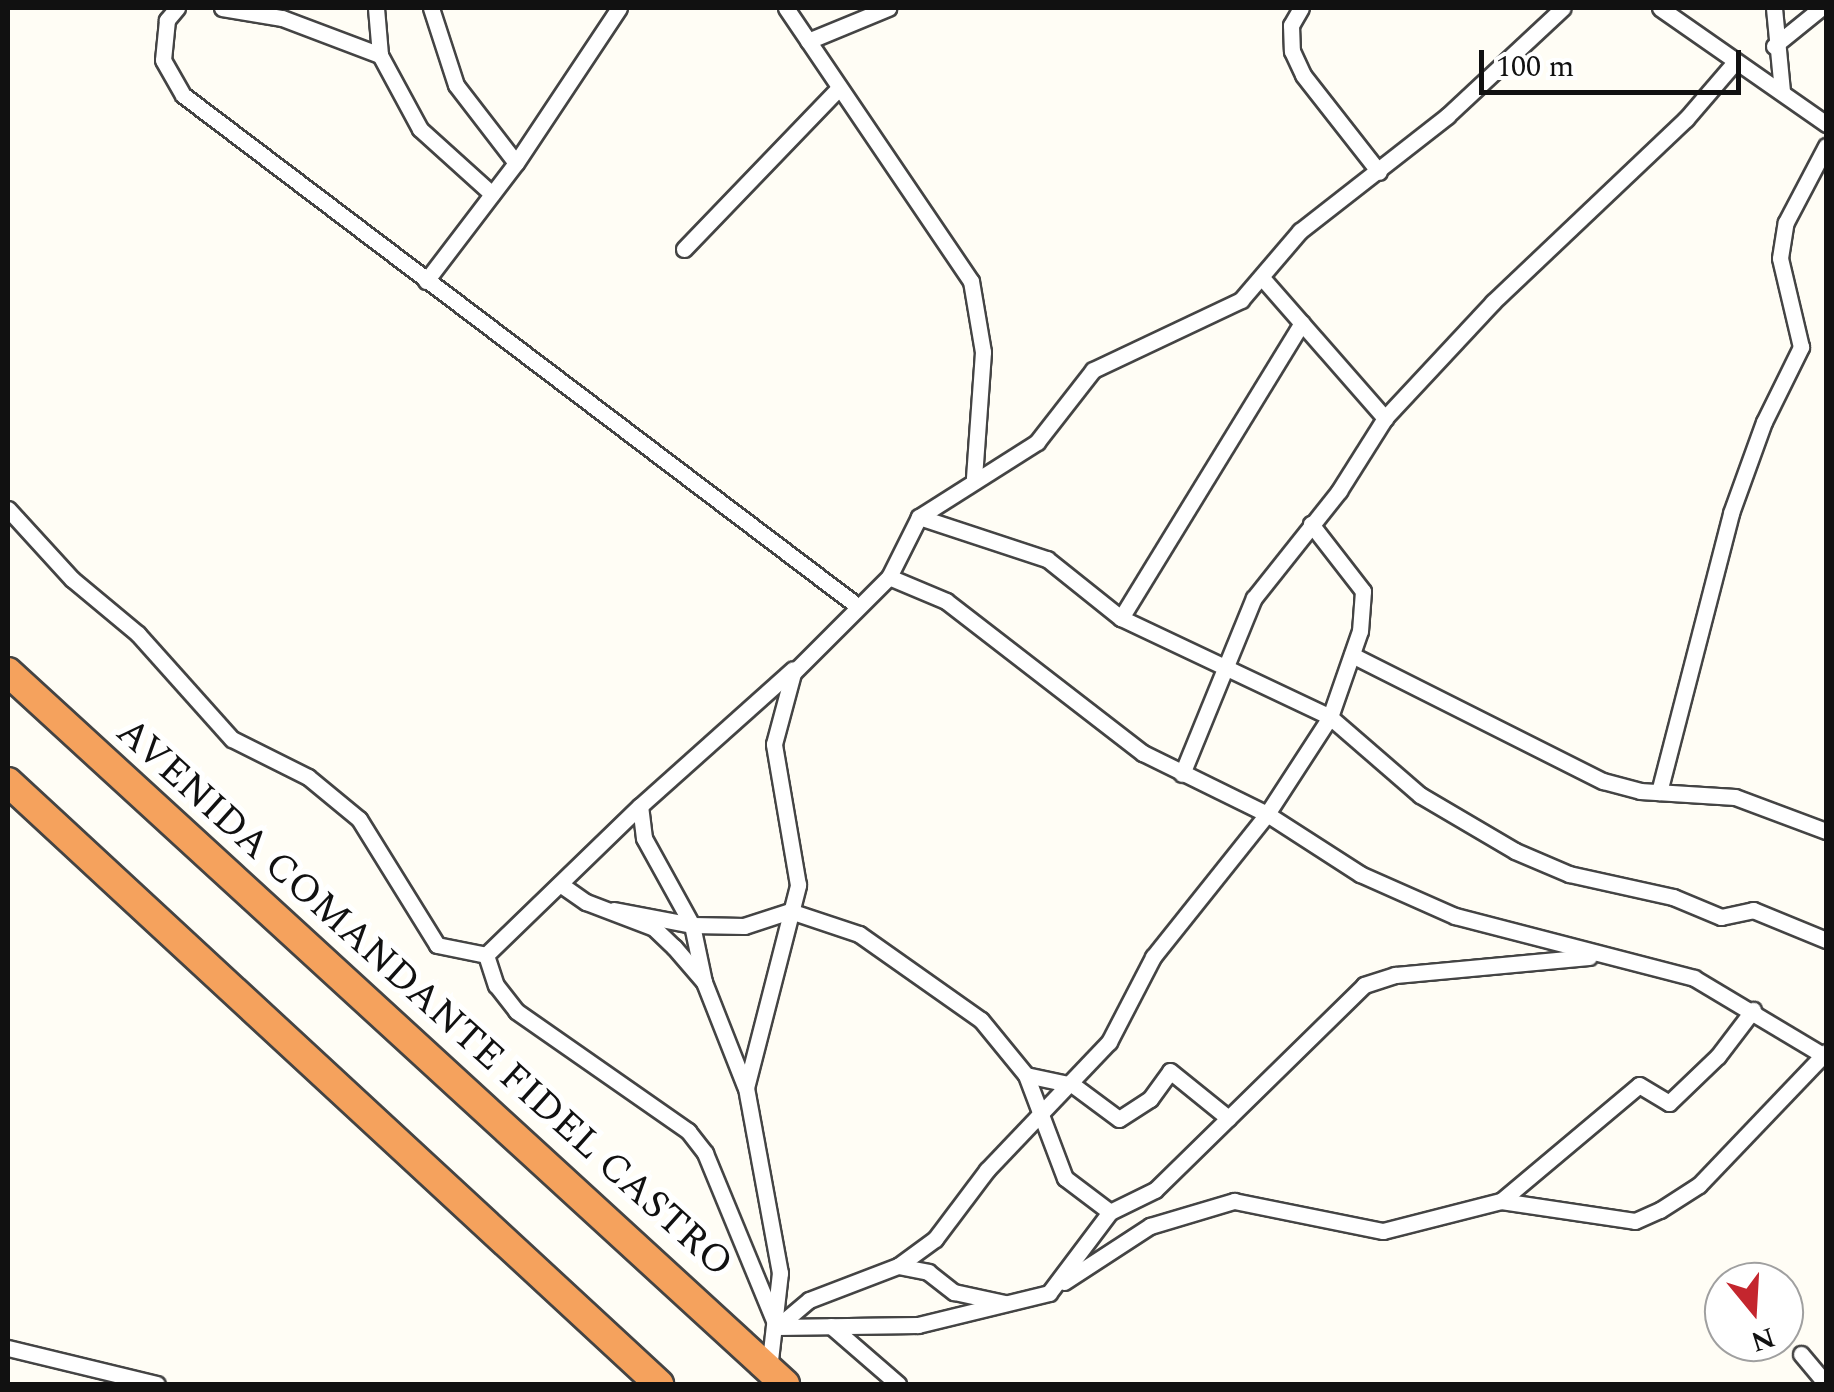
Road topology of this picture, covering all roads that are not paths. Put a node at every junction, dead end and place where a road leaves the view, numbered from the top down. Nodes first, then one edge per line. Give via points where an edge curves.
1 (176, 8) edge
2 (222, 8) edge
3 (376, 8) edge
4 (431, 8) edge
5 (618, 8) edge
6 (786, 8) edge
7 (888, 8) edge
8 (1301, 8) edge
9 (1562, 8) edge
10 (1660, 8) edge
11 (1774, 8) edge
12 (1820, 8) edge
13 (808, 42) junction
14 (1774, 46) junction
15 (380, 55) junction
16 (1735, 62) junction
17 (838, 88) junction
18 (1782, 91) junction
19 (1826, 124) edge
20 (1826, 146) edge
21 (516, 163) junction
22 (1378, 172) junction
23 (492, 194) junction
24 (684, 250) dead end
25 (1264, 280) junction
26 (426, 281) junction
27 (1302, 323) junction
28 (1385, 418) junction
29 (974, 478) junction
30 (8, 508) edge
31 (918, 518) junction
32 (1311, 524) junction
33 (889, 577) junction
34 (856, 605) junction
35 (1121, 618) junction
36 (840, 626) junction
37 (1352, 655) junction
38 (1226, 666) junction
39 (8, 672) edge
40 (1330, 717) junction
41 (1182, 774) junction
42 (8, 782) edge
43 (1659, 792) junction
44 (640, 806) junction
45 (1266, 814) junction
46 (1824, 826) edge
47 (560, 884) junction
48 (614, 910) junction
49 (790, 911) junction
50 (692, 926) junction
51 (1826, 940) edge
52 (486, 955) junction
53 (1593, 956) junction
54 (704, 982) junction
55 (1752, 1010) junction
56 (1825, 1055) edge
57 (1026, 1075) junction
58 (1073, 1085) junction
59 (746, 1088) junction
60 (1043, 1110) junction
61 (1228, 1118) junction
62 (1501, 1201) junction
63 (1110, 1212) junction
64 (898, 1266) junction
65 (1049, 1294) junction
66 (1008, 1303) junction
67 (831, 1326) junction
68 (777, 1327) junction
69 (8, 1348) edge
70 (1804, 1356) edge
71 (777, 1377) edge
72 (156, 1384) edge
73 (660, 1384) edge
74 (898, 1384) edge
75 (1826, 1384) edge

1 - 26 street via 167,20 163,60 171,82
2 - 15 street via 282,18
3 - 15 street
4 - 21 street via 456,85
5 - 21 street
6 - 13 street
7 - 13 street
8 - 22 street via 1291,25 1297,63
9 - 22 street
10 - 16 street
11 - 14 street
12 - 14 street
13 - 17 street
14 - 18 street
15 - 23 street via 420,130
16 - 18 street
16 - 28 street via 1686,118 1492,302
17 - 24 street
17 - 29 street via 945,234 971,281 983,352
18 - 19 street
20 - 43 street via 1786,222 1780,258 1801,347 1731,513
21 - 23 street
22 - 25 street via 1300,230
23 - 26 street
25 - 27 street
25 - 29 street via 1241,300 1080,380 1037,442
26 - 34 street
27 - 28 street
27 - 35 street
28 - 32 street
29 - 31 street
30 - 52 street via 72,579 138,634 232,738 308,778 358,819 437,945
31 - 33 street
31 - 35 street via 1047,559
32 - 37 street via 1363,590
32 - 38 street via 1254,598
33 - 34 street
33 - 41 street via 946,601 1143,753
34 - 36 street
35 - 38 street
36 - 44 street
36 - 49 street via 793,673 780,712 776,778 797,860
37 - 40 street
37 - 43 street via 1603,782
38 - 40 street
38 - 41 street
39 - 71 highway, AVENIDA COMANDANTE FIDEL CASTRO
40 - 45 street
40 - 51 street via 1420,795 1515,851 1569,874 1673,897 1721,917 1753,910
41 - 45 street
42 - 73 highway
43 - 46 street via 1735,796
44 - 47 street
44 - 50 street via 644,838
45 - 53 street via 1413,901
45 - 58 street via 1153,957 1109,1042
47 - 48 street
47 - 52 street
48 - 50 street
48 - 54 street via 664,936
49 - 50 street via 744,926
49 - 57 street via 859,934 926,978 981,1020
49 - 59 street
50 - 54 street
52 - 68 street via 496,985 516,1011 688,1131 705,1152
53 - 55 street via 1694,978
53 - 61 street via 1379,978 1364,985
54 - 59 street
55 - 56 street
55 - 62 street via 1718,1056 1668,1103 1639,1085
56 - 62 street via 1699,1185 1660,1210 1634,1221
57 - 58 street
57 - 60 street
58 - 60 street
58 - 61 street via 1120,1119 1150,1099 1170,1071
59 - 68 street via 776,1242
60 - 63 street via 1065,1178
60 - 64 street via 935,1240
61 - 63 street via 1154,1190
62 - 65 street via 1382,1231 1234,1201 1150,1226
63 - 65 street
64 - 66 street via 928,1272 954,1292
64 - 68 street via 808,1300
65 - 66 street
66 - 67 street via 918,1325
67 - 68 street
67 - 74 street
68 - 71 street
69 - 72 street
70 - 75 street

